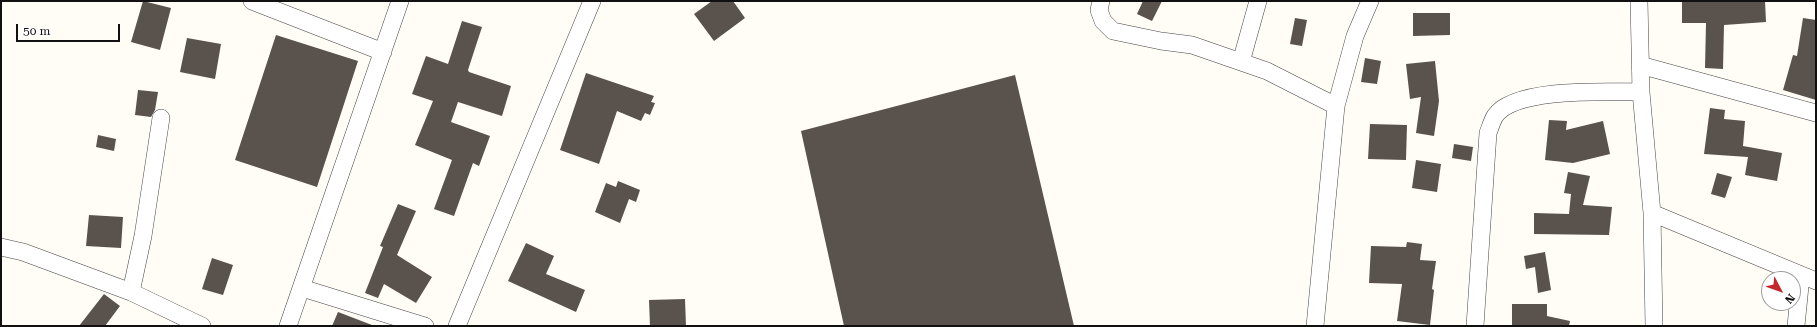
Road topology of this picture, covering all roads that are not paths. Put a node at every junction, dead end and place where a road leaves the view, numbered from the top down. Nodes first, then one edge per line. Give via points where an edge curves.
1 (252, 1) edge
2 (400, 1) edge
3 (592, 1) edge
4 (1101, 1) edge
5 (1258, 1) edge
6 (1370, 1) edge
7 (1639, 1) edge
8 (383, 52) junction
9 (1241, 62) junction
10 (1640, 65) junction
11 (1641, 92) junction
12 (1336, 106) junction
13 (1816, 113) edge
14 (161, 118) dead end
15 (1652, 213) junction
16 (1, 247) edge
17 (1808, 279) edge
18 (302, 288) junction
19 (131, 292) junction
20 (202, 326) edge
21 (288, 326) edge
22 (425, 326) edge
23 (456, 326) edge
24 (1315, 326) edge
25 (1475, 326) edge
26 (1654, 326) edge
27 (1796, 326) edge

1 - 8 street
2 - 8 street
3 - 23 street
4 - 9 street via 1101,16 1113,31 1192,45
5 - 9 street
6 - 12 street via 1355,36
7 - 10 street
8 - 18 street
9 - 12 street via 1267,71
10 - 11 street
10 - 13 street
11 - 15 street
11 - 25 street via 1561,93 1508,105 1495,116 1488,133
12 - 24 street
14 - 19 street via 143,236
15 - 17 street
15 - 26 street
16 - 19 street via 23,252
17 - 27 street
18 - 21 street
18 - 22 street
19 - 20 street

